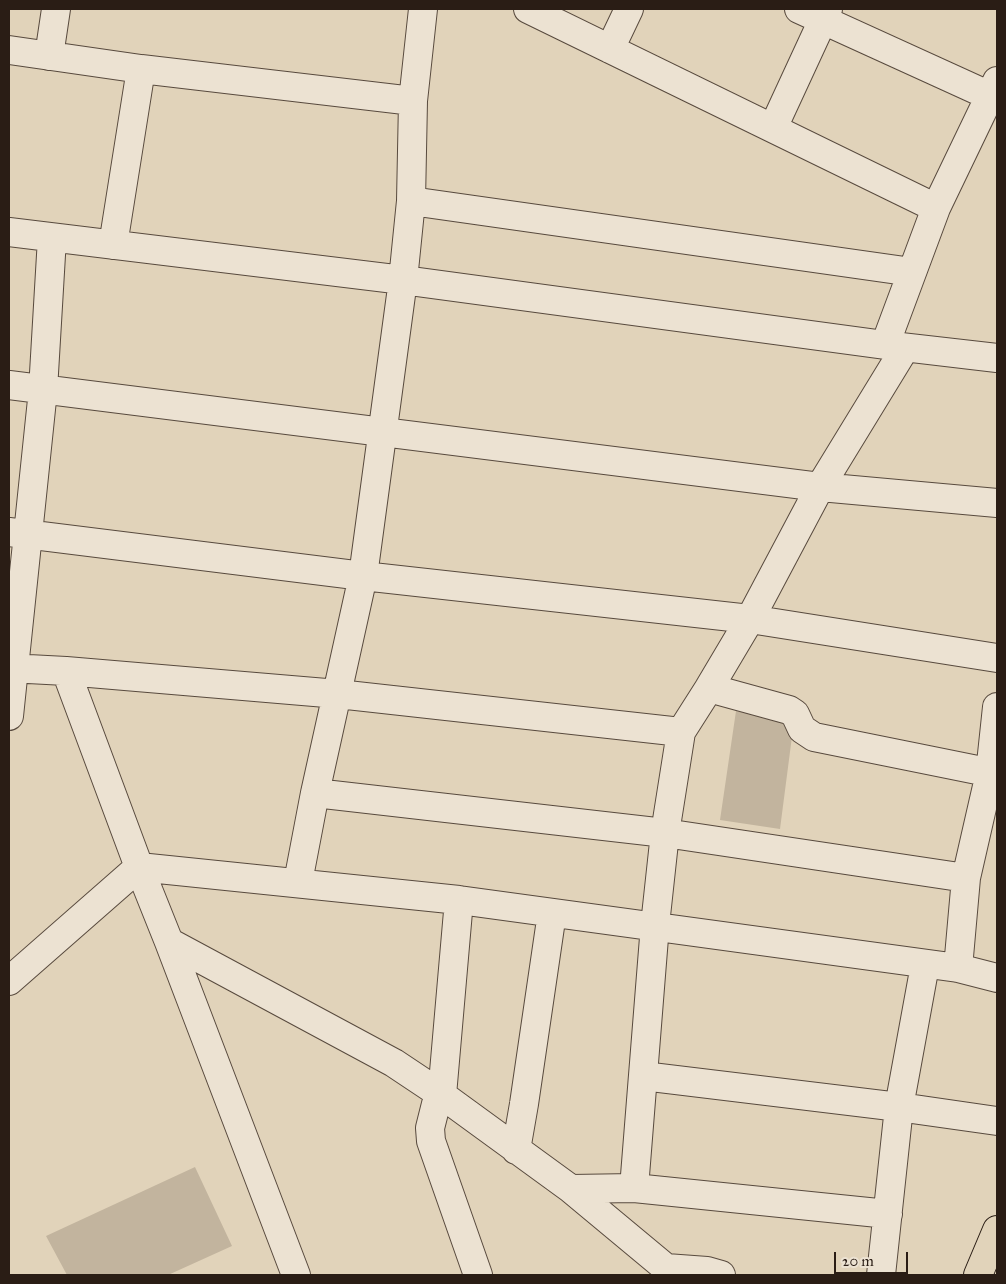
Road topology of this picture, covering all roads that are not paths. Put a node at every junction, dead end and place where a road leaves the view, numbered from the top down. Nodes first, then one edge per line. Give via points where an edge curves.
1 (56, 9) edge
2 (423, 9) edge
3 (528, 9) edge
4 (629, 9) edge
5 (816, 13) edge
6 (610, 49) junction
7 (9, 50) edge
8 (49, 56) junction
9 (141, 69) junction
10 (994, 88) edge
11 (413, 101) junction
12 (773, 128) junction
13 (411, 201) junction
14 (936, 208) junction
15 (9, 232) edge
16 (52, 238) junction
17 (113, 245) junction
18 (912, 272) junction
19 (403, 280) junction
20 (895, 346) junction
21 (997, 358) edge
22 (9, 385) edge
23 (42, 390) junction
24 (382, 433) junction
25 (820, 487) junction
26 (997, 503) edge
27 (18, 533) edge
28 (363, 576) junction
29 (750, 619) junction
30 (997, 658) edge
31 (12, 668) edge
32 (66, 671) junction
33 (710, 688) junction
34 (338, 694) junction
35 (997, 707) edge
36 (9, 716) edge
37 (681, 732) junction
38 (994, 773) edge
39 (315, 793) junction
40 (665, 834) junction
41 (139, 867) junction
42 (966, 878) junction
43 (298, 882) junction
44 (459, 900) junction
45 (552, 913) junction
46 (655, 925) junction
47 (169, 942) junction
48 (925, 965) junction
49 (958, 968) junction
50 (997, 978) edge
51 (9, 981) edge
52 (643, 1076) junction
53 (442, 1096) junction
54 (899, 1107) junction
55 (997, 1122) edge
56 (516, 1150) junction
57 (634, 1188) junction
58 (571, 1189) junction
59 (888, 1214) junction
60 (997, 1230) edge
61 (656, 1272) edge
62 (296, 1275) edge
63 (478, 1275) edge
64 (721, 1275) edge
65 (881, 1275) edge
66 (978, 1275) edge

1 - 8 street
2 - 11 street
3 - 6 street
4 - 6 street
5 - 10 street
5 - 12 street
6 - 12 street
7 - 8 street
8 - 9 street
9 - 11 street
9 - 17 street
10 - 14 street
11 - 13 street
12 - 14 street
13 - 18 street
13 - 19 street
14 - 18 street
15 - 16 street
16 - 17 street
16 - 23 street
17 - 19 street
18 - 20 street
19 - 20 street
19 - 24 street
20 - 21 street
20 - 25 street
22 - 23 street
23 - 24 street
23 - 27 street
24 - 25 street
24 - 28 street
25 - 26 street
25 - 29 street
27 - 28 street
27 - 31 street
28 - 29 street
28 - 34 street
29 - 30 street
29 - 33 street
31 - 32 street
31 - 36 street
32 - 34 street
32 - 41 street
33 - 37 street
33 - 38 street via 789,710 795,714 802,729 814,737
34 - 37 street
34 - 39 street
35 - 38 street
37 - 40 street
38 - 42 street
39 - 40 street
39 - 43 street
40 - 42 street
40 - 46 street
41 - 43 street
41 - 47 street
41 - 51 street
42 - 49 street
43 - 44 street
44 - 45 street
44 - 53 street
45 - 46 street
45 - 56 street
46 - 48 street
46 - 52 street
47 - 53 street via 394,1063
47 - 62 street
48 - 49 street
48 - 54 street
49 - 50 street
52 - 54 street
52 - 57 street
53 - 56 street
53 - 63 street via 432,1116 431,1141
54 - 55 street
54 - 59 street
56 - 58 street
57 - 58 street
57 - 59 street
58 - 61 street
59 - 65 street
60 - 66 main road
61 - 64 street via 707,1271

